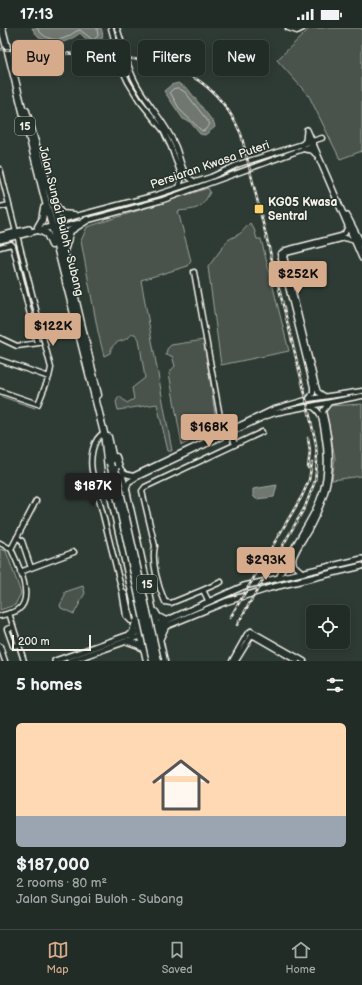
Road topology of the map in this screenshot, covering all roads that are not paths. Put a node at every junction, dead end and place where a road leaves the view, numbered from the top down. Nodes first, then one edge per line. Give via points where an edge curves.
1 (2, 28) edge
2 (6, 28) edge
3 (111, 28) edge
4 (116, 28) edge
5 (288, 28) edge
6 (302, 28) edge
7 (322, 138) dead end
8 (313, 143) junction
9 (304, 147) junction
10 (36, 149) junction
11 (321, 162) junction
12 (0, 169) edge
13 (197, 182) junction
14 (179, 188) junction
15 (336, 196) junction
16 (52, 200) junction
17 (44, 202) junction
18 (9, 205) junction
19 (0, 207) edge
20 (74, 215) junction
21 (87, 220) junction
22 (54, 225) junction
23 (348, 226) junction
24 (38, 228) junction
25 (17, 234) junction
26 (0, 236) edge
27 (0, 240) edge
28 (356, 242) junction
29 (362, 245) edge
30 (0, 247) edge
31 (282, 255) junction
32 (66, 257) junction
33 (362, 258) edge
34 (194, 272) dead end
35 (65, 282) junction
36 (0, 338) edge
37 (44, 342) junction
38 (37, 343) junction
39 (83, 356) junction
40 (0, 360) edge
41 (49, 377) junction
42 (0, 391) edge
43 (362, 391) edge
44 (325, 396) junction
45 (362, 396) edge
46 (308, 399) junction
47 (333, 401) junction
48 (310, 406) junction
49 (229, 432) junction
50 (262, 432) dead end
51 (104, 433) junction
52 (223, 433) junction
53 (106, 442) junction
54 (235, 444) junction
55 (114, 464) junction
56 (126, 490) junction
57 (36, 501) dead end
58 (17, 537) junction
59 (0, 543) edge
60 (11, 549) junction
61 (74, 552) dead end
62 (362, 559) edge
63 (362, 566) edge
64 (31, 568) junction
65 (20, 572) junction
66 (304, 573) junction
67 (279, 577) junction
68 (220, 582) dead end
69 (203, 590) junction
70 (122, 591) junction
71 (209, 602) junction
72 (152, 607) junction
73 (9, 613) junction
74 (154, 614) junction
75 (0, 616) edge
76 (136, 616) junction
77 (166, 624) junction
78 (13, 627) junction
79 (157, 628) junction
80 (252, 633) junction
81 (141, 634) junction
82 (130, 638) junction
83 (160, 642) junction
84 (19, 644) junction
85 (1, 650) edge
86 (145, 650) junction
87 (292, 656) junction
88 (5, 661) edge
89 (24, 661) edge
90 (55, 661) edge
91 (70, 661) edge
92 (147, 661) edge
93 (153, 661) edge
94 (158, 661) edge
95 (164, 661) edge
96 (232, 661) edge
97 (236, 661) edge
98 (296, 661) edge
99 (304, 661) edge

1 - 17 highway, Jalan Sungai Buloh - Subang / 15
2 - 10 highway, Jalan Sungai Buloh - Subang / 15
3 - 14 street via 121,67 128,82 172,147 182,177
4 - 13 street via 132,76 170,135 189,179
5 - 6 street via 297,31
7 - 8 street, Persiaran Kwasa Puteri
8 - 9 street, Persiaran Kwasa Puteri
8 - 9 main road via 307,130
8 - 11 main road
9 - 11 main road via 315,152
9 - 13 street, Persiaran Kwasa Puteri via 239,164
9 - 21 street, Persiaran Kwasa Puteri via 163,200
10 - 16 highway, Jalan Sungai Buloh - Subang / 15
10 - 22 highway
11 - 15 main road
12 - 18 street
13 - 14 street, Persiaran Kwasa Puteri
14 - 20 street, Persiaran Kwasa Puteri
15 - 23 main road
15 - 29 main road
16 - 20 highway via 61,214
16 - 22 highway, Jalan Sungai Buloh - Subang / 15
17 - 22 highway, Jalan Sungai Buloh - Subang / 15
17 - 24 highway via 44,216
18 - 19 street
18 - 25 street
20 - 22 street, Persiaran Kwasa Puteri
21 - 22 street, Persiaran Kwasa Puteri
21 - 32 highway via 70,230 66,242
22 - 24 main road
22 - 32 highway, Jalan Sungai Buloh - Subang / 15
22 - 35 highway, Jalan Sungai Buloh - Subang / 15
22 - 39 highway
23 - 28 main road
23 - 31 street via 341,236 286,250
24 - 25 main road
24 - 35 highway via 48,234
25 - 26 main road
25 - 27 main road
25 - 37 street
28 - 31 street via 345,238
28 - 33 main road
30 - 38 street via 11,244 13,246
31 - 44 street via 317,389
31 - 46 street via 313,387 313,393
32 - 55 highway, Jalan Sungai Buloh - Subang / 15
34 - 52 street
35 - 39 highway, Jalan Sungai Buloh - Subang / 15
36 - 38 street via 17,346
37 - 38 street
37 - 41 street via 50,368
39 - 51 highway, Jalan Sungai Buloh - Subang / 15
40 - 41 street
41 - 42 street via 38,404
43 - 44 street
44 - 46 street
45 - 47 street
46 - 49 street via 274,409
47 - 48 street
47 - 66 street via 326,405 323,411 331,452 326,492 322,506 293,559 294,565
48 - 49 street via 264,417
48 - 67 street via 321,416 327,475 318,505
49 - 52 street
49 - 54 street
49 - 56 street via 137,477 129,482
50 - 54 street
51 - 53 highway, Jalan Sungai Buloh - Subang / 15
51 - 70 street via 97,438 91,464
52 - 55 street via 133,476 125,474
53 - 55 highway, Jalan Sungai Buloh - Subang
53 - 76 highway, Jalan Sungai Buloh - Subang / 15 via 111,496
54 - 69 street via 142,490 155,546 153,554 165,602 171,603
55 - 56 highway, Jalan Sungai Buloh - Subang / 15
55 - 93 highway, Jalan Sungai Buloh - Subang, bridge
55 - 94 highway, Jalan Sungai Buloh - Subang, bridge
56 - 72 highway, Jalan Sungai Buloh - Subang / 15
57 - 58 street
58 - 60 street
58 - 64 street via 22,541
59 - 60 street
60 - 65 street
61 - 64 street
62 - 66 main road
63 - 77 main road via 270,588
64 - 65 street
65 - 73 street via 27,594 22,606 17,611
66 - 67 main road
67 - 71 main road via 244,586
68 - 69 street
69 - 71 street
70 - 70 street via 126,616 131,621 124,594
71 - 77 main road
72 - 74 highway, Jalan Sungai Buloh - Subang / 15
72 - 77 highway
73 - 75 street
73 - 78 street
74 - 76 highway via 144,620
74 - 79 highway, Jalan Sungai Buloh - Subang / 15
76 - 81 highway, Jalan Sungai Buloh - Subang / 15
76 - 82 highway, Jalan Sungai Buloh - Subang / 15 via 136,626
77 - 79 main road
77 - 83 highway
78 - 84 street
78 - 84 street via 7,629 13,646
79 - 81 main road
79 - 83 highway, Jalan Sungai Buloh - Subang / 15
80 - 87 street
80 - 96 street
80 - 97 street
81 - 82 main road
81 - 86 highway, Jalan Sungai Buloh - Subang / 15
82 - 86 highway
82 - 90 main road
82 - 91 main road
83 - 86 highway via 151,642
83 - 95 highway, Jalan Sungai Buloh - Subang / 15
84 - 89 street
85 - 88 street
86 - 92 highway, Jalan Sungai Buloh - Subang / 15
87 - 98 street
87 - 99 street

